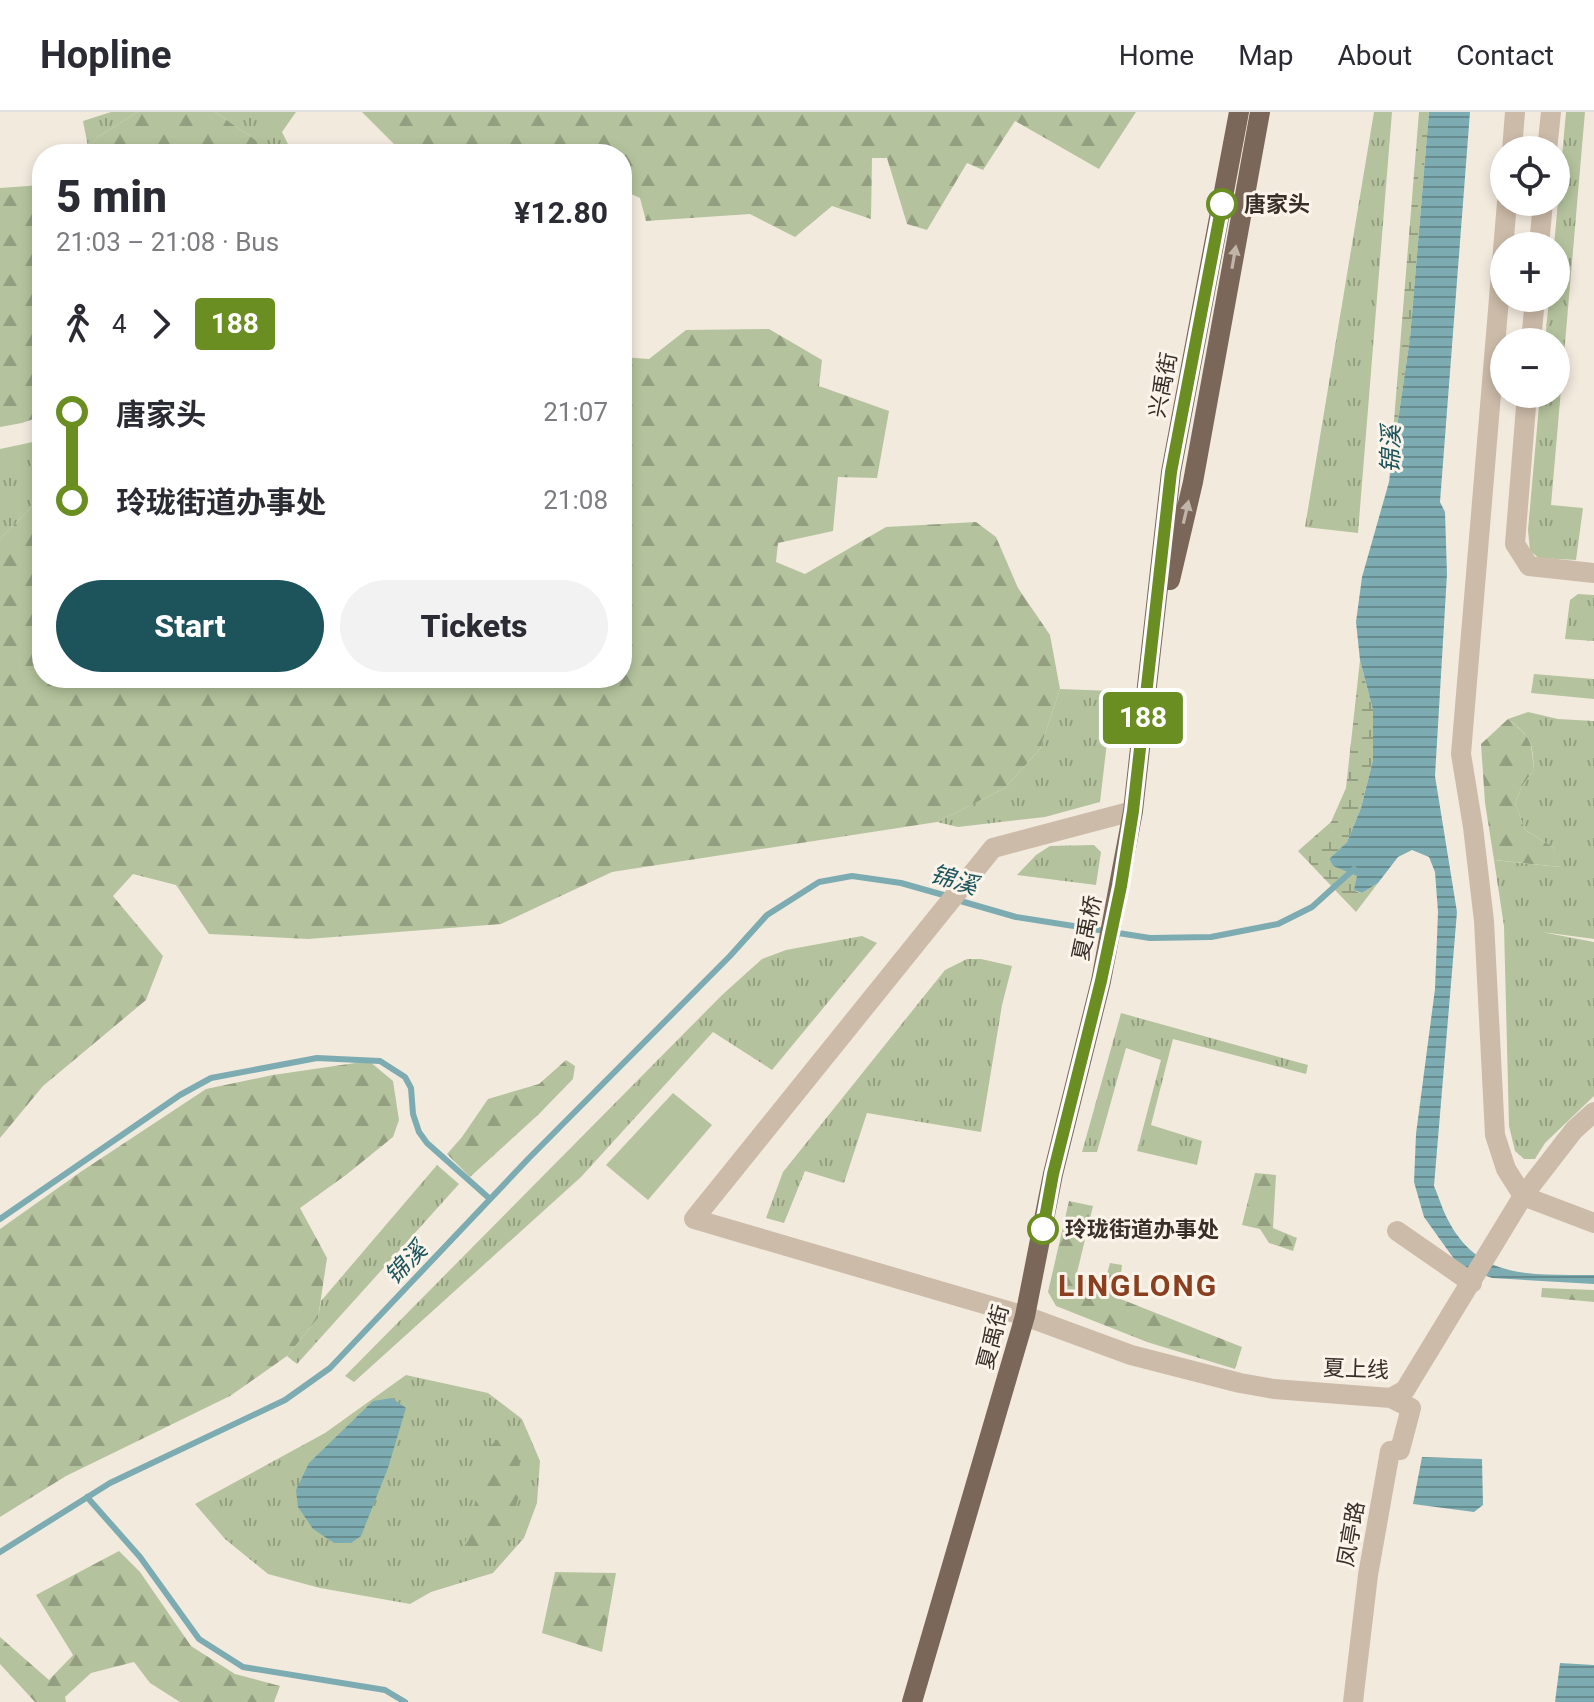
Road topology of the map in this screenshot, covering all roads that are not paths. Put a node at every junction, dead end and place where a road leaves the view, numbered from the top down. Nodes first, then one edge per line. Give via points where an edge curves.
1 (1239, 112) edge
2 (1260, 112) edge
3 (1515, 112) edge
4 (1551, 112) edge
5 (1513, 136) edge
6 (1548, 136) edge
7 (1506, 216) edge
8 (1526, 408) edge
9 (1594, 573) edge
10 (1148, 670) junction
11 (1133, 811) junction
12 (1101, 981) joint
13 (1594, 1112) edge
14 (1523, 1196) junction
15 (1594, 1223) edge
16 (1397, 1231) dead end
17 (1472, 1283) junction
18 (1025, 1316) junction
19 (1391, 1398) junction
20 (912, 1702) edge
21 (1353, 1702) edge

1 - 10 main road, 兴禹街 via 1171,472
10 -> 2 main road, 兴禹街 via 1193,482
3 - 5 street
4 - 6 street
7 - 14 street via 1461,754 1484,921 1495,1135 1506,1169
8 - 9 street via 1515,544 1529,566
10 - 11 main road, 兴禹街
11 - 12 main road, 夏禹桥
11 - 18 street, 夏上线 via 993,848 694,1219
12 - 18 main road, 夏禹街 via 1053,1174
13 - 14 street, 夏上线
14 - 15 street
14 - 17 street, 夏上线
16 - 17 street
17 - 19 street, 夏上线 via 1405,1390
18 - 19 street, 夏上线 via 1131,1355 1240,1383
18 - 20 main road, 夏禹街
19 - 21 street, 凤亭路 via 1411,1408 1400,1450 1390,1451

